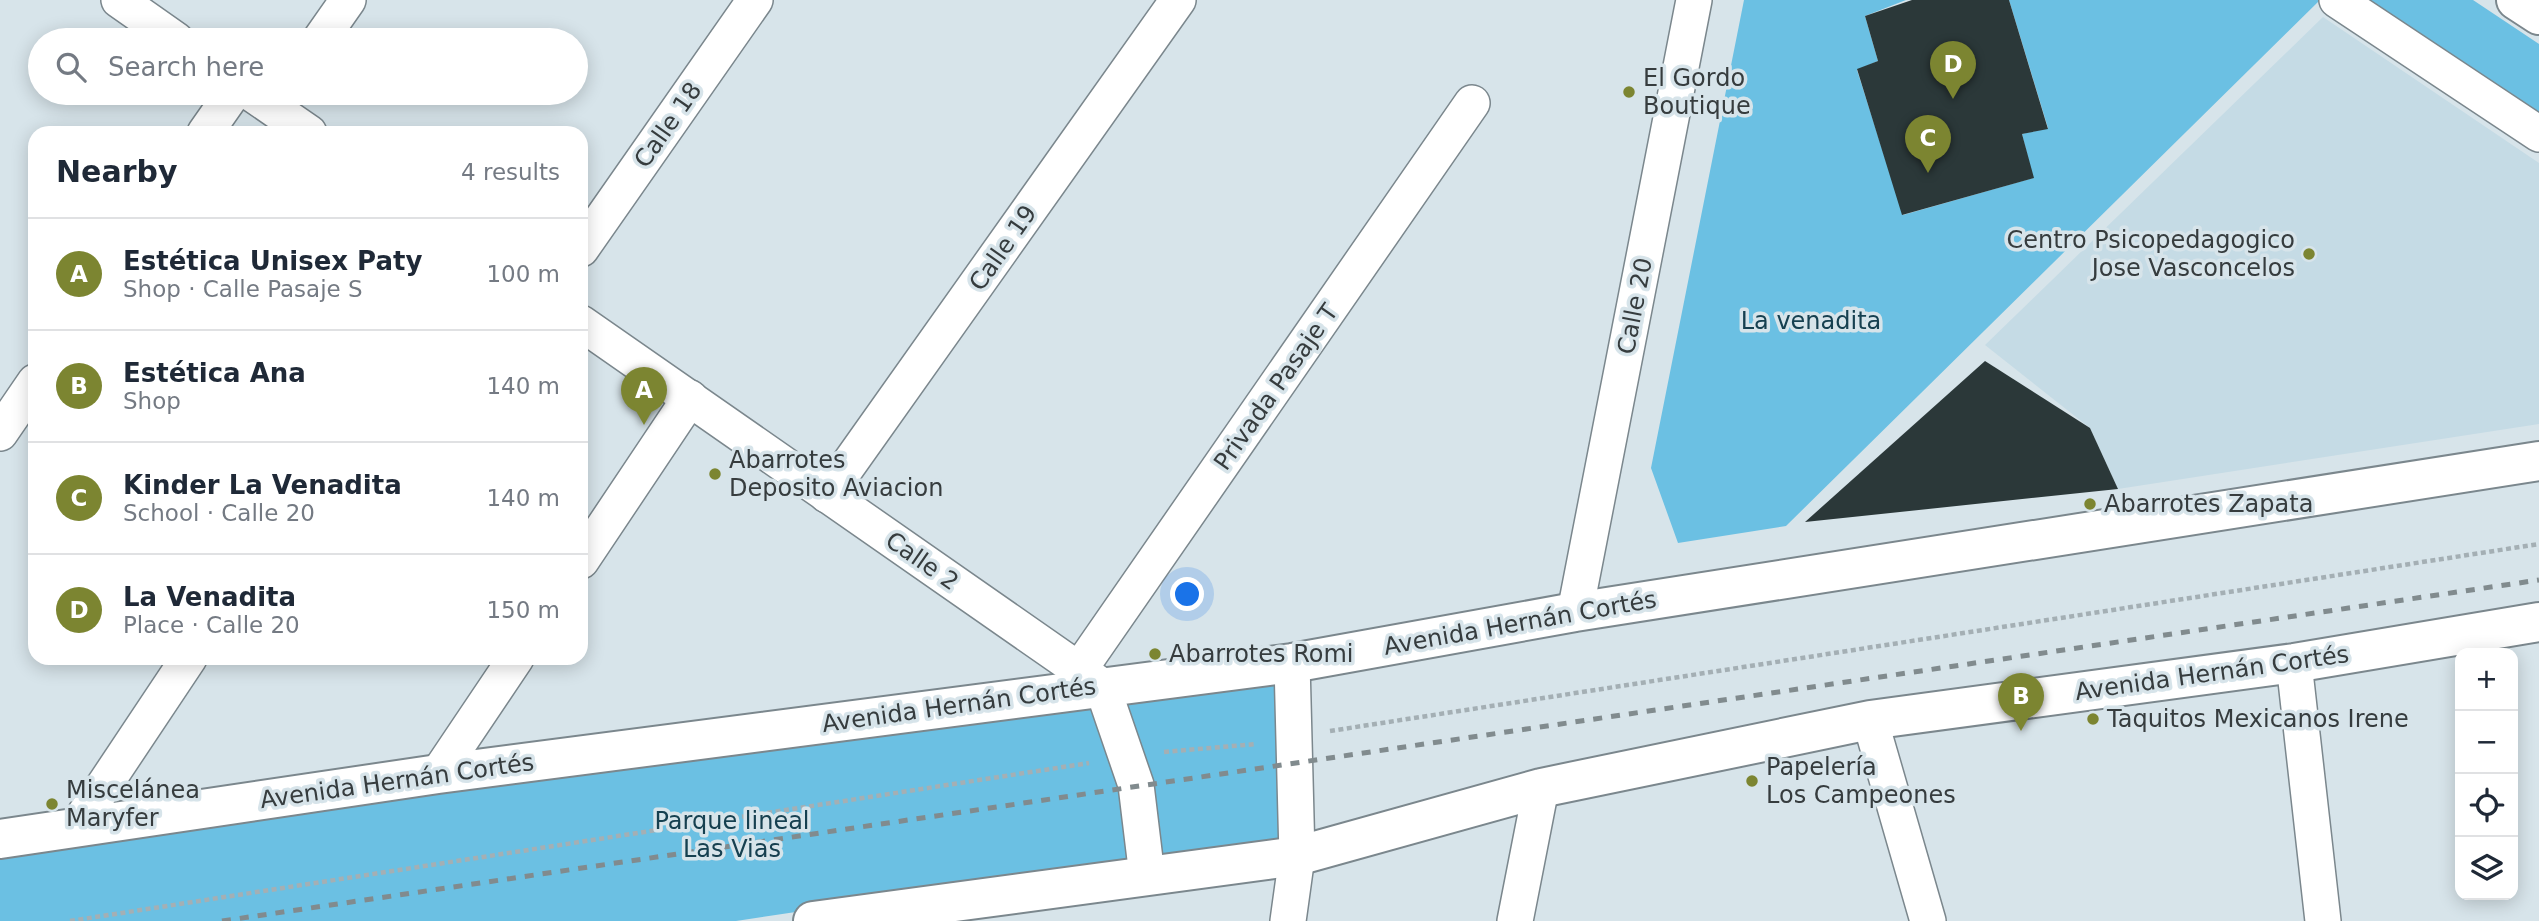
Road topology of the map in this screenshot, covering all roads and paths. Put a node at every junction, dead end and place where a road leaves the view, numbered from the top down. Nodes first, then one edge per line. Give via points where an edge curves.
1 (119, 0) edge
2 (348, 0) edge
3 (755, 0) edge
4 (1178, 0) edge
5 (1694, 0) edge
6 (2337, 0) edge
7 (2516, 0) edge
8 (2539, 15) edge
9 (159, 28) edge
10 (328, 28) edge
11 (1472, 103) dead end
12 (225, 105) edge
13 (277, 105) edge
14 (210, 126) edge
15 (301, 126) edge
16 (2539, 134) edge
17 (588, 239) edge
18 (588, 328) edge
19 (28, 392) edge
20 (690, 398) junction
21 (0, 433) edge
22 (2539, 461) edge
23 (827, 495) junction
24 (2539, 544) edge
25 (588, 551) edge
26 (1575, 612) junction
27 (2539, 622) edge
28 (1292, 663) junction
29 (2294, 663) junction
30 (184, 665) edge
31 (511, 665) edge
32 (1091, 678) junction
33 (1870, 720) junction
34 (1294, 738) junction
35 (1126, 757) junction
36 (438, 774) junction
37 (1541, 788) junction
38 (77, 827) junction
39 (0, 839) edge
40 (1297, 856) junction
41 (1147, 876) junction
42 (1286, 912) edge
43 (928, 913) edge
44 (70, 921) edge
45 (813, 921) edge
46 (1515, 921) edge
47 (1928, 921) edge
48 (2323, 921) edge

1 - 9 street
2 - 10 street
3 - 17 street, Calle 18
4 - 23 street, Calle 19
5 - 26 street, Calle 20
6 - 16 street
7 - 8 main road
11 - 32 street, Privada Pasaje T
12 - 14 street
13 - 15 street
18 - 20 street, Calle 2
19 - 21 street
20 - 23 street, Calle 2
20 - 25 street
22 - 26 main road, Avenida Hernán Cortés
23 - 32 street, Calle 2
24 - 34 path
26 - 28 main road, Avenida Hernán Cortés
27 - 29 main road, Avenida Hernán Cortés
28 - 32 main road, Avenida Hernán Cortés
28 - 34 street
29 - 33 main road, Avenida Hernán Cortés
29 - 48 street
30 - 38 street
31 - 36 street
32 - 35 street
32 - 36 main road, Avenida Hernán Cortés
33 - 37 main road, Avenida Hernán Cortés
33 - 47 street
34 - 35 path
34 - 40 street
35 - 41 street via 1136,785
35 - 44 path
36 - 38 main road, Avenida Hernán Cortés
37 - 40 main road, Avenida Hernán Cortés
37 - 46 street
38 - 39 main road, Avenida Hernán Cortés
40 - 41 main road, Avenida Hernán Cortés
40 - 42 street
41 - 43 main road, Avenida Hernán Cortés
43 - 45 main road, Avenida Hernán Cortés

